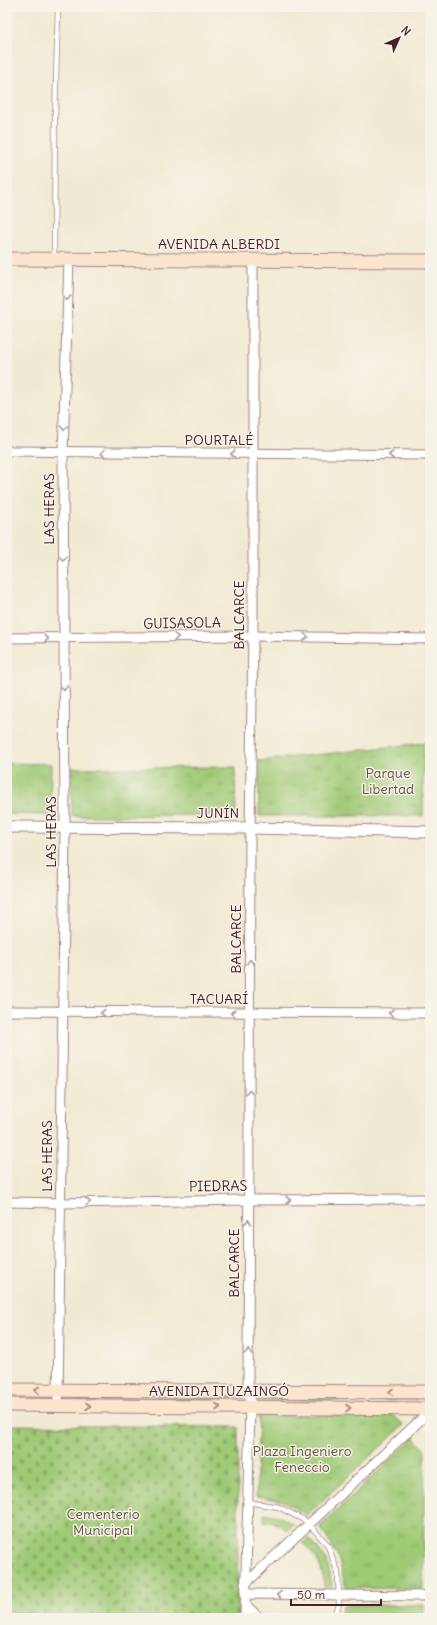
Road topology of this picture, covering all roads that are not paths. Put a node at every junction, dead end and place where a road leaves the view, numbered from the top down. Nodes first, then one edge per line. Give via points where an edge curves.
1 (58, 7) edge
2 (7, 259) edge
3 (54, 259) junction
4 (69, 259) junction
5 (253, 260) junction
6 (430, 261) edge
7 (7, 451) edge
8 (63, 453) junction
9 (253, 454) junction
10 (430, 455) edge
11 (253, 636) junction
12 (7, 638) edge
13 (64, 639) junction
14 (430, 639) edge
15 (7, 828) edge
16 (65, 828) junction
17 (250, 828) junction
18 (430, 832) edge
19 (7, 1011) edge
20 (62, 1012) junction
21 (250, 1013) junction
22 (430, 1013) edge
23 (430, 1199) edge
24 (248, 1200) junction
25 (7, 1202) edge
26 (61, 1203) junction
27 (7, 1390) edge
28 (58, 1390) junction
29 (248, 1391) junction
30 (430, 1392) edge
31 (7, 1405) edge
32 (58, 1406) junction
33 (250, 1407) junction
34 (430, 1410) edge
35 (248, 1502) junction
36 (309, 1524) junction
37 (246, 1584) junction
38 (245, 1594) junction
39 (339, 1595) junction
40 (430, 1596) edge
41 (245, 1604) junction
42 (245, 1618) edge
43 (259, 1618) edge
44 (335, 1618) edge

1 - 3 lane
2 - 3 main road, AVENIDA ALBERDI
3 - 4 main road, AVENIDA ALBERDI
4 - 5 main road, AVENIDA ALBERDI
4 -> 8 street, LAS HERAS
5 - 6 main road, AVENIDA ALBERDI
5 - 9 street, BALCARCE
7 - 8 street, POURTALÉ
9 -> 8 street, POURTALÉ
8 -> 13 street, LAS HERAS
10 -> 9 street, POURTALÉ
9 - 11 street, BALCARCE
13 -> 11 street, GUISASOLA
11 -> 14 street, GUISASOLA
11 - 17 street, BALCARCE
12 -> 13 street, GUISASOLA
13 -> 16 street, LAS HERAS
15 - 16 street, JUNÍN
16 - 17 street, JUNÍN
16 - 20 street, LAS HERAS
17 - 18 street, JUNÍN
21 -> 17 street, BALCARCE
19 - 20 street, TACUARÍ
21 -> 20 street, TACUARÍ
20 - 26 street, LAS HERAS
22 -> 21 street, TACUARÍ
24 -> 21 street, BALCARCE
24 -> 23 street, PIEDRAS
26 -> 24 street, PIEDRAS
29 -> 24 street, BALCARCE
25 - 26 street, PIEDRAS
26 - 28 street, LAS HERAS
28 -> 27 main road, AVENIDA ITUZAINGÓ
28 - 29 main road, AVENIDA ITUZAINGÓ
28 - 32 street, LAS HERAS
30 -> 29 main road, AVENIDA ITUZAINGÓ
29 - 33 street, BALCARCE
31 - 32 main road, AVENIDA ITUZAINGÓ
32 -> 33 main road, AVENIDA ITUZAINGÓ
33 -> 34 main road, AVENIDA ITUZAINGÓ
33 - 35 street, BALCARCE
34 - 36 street
35 - 36 lane via 279,1507
35 - 37 street, BALCARCE
36 - 37 street
36 - 39 lane via 327,1544 338,1572
37 - 38 street, BALCARCE
39 -> 38 street
38 - 41 street, BALCARCE
39 - 40 street
39 - 44 lane via 340,1603
41 - 42 street, BALCARCE
41 - 43 street

